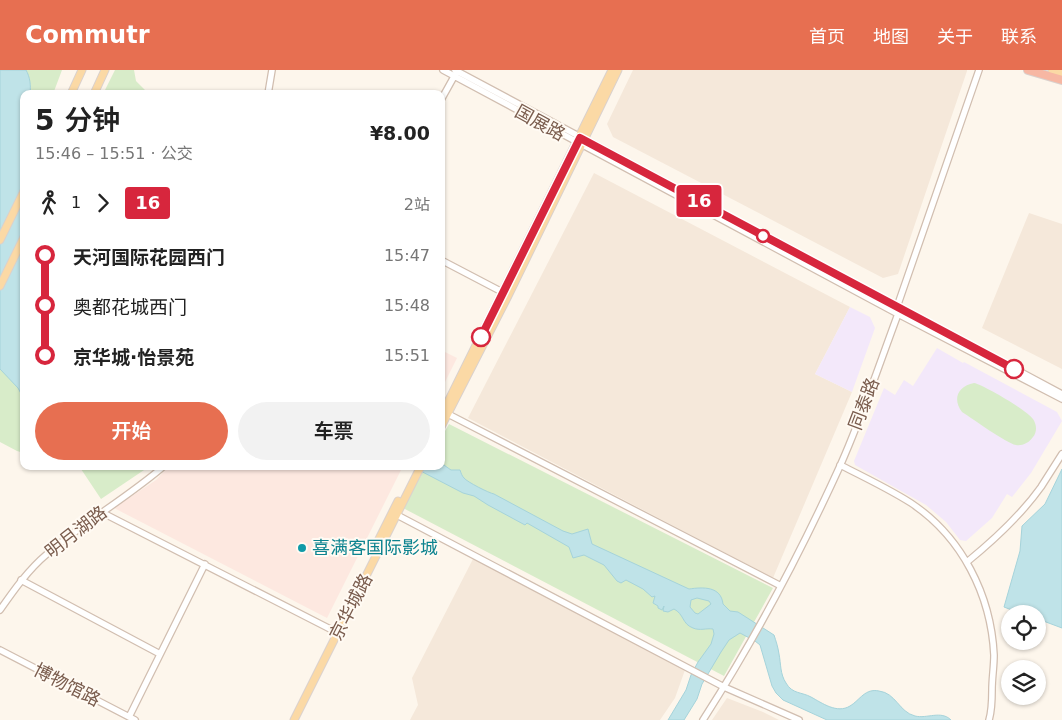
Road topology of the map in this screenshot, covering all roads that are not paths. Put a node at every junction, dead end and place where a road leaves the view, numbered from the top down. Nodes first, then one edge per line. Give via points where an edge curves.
1 (82, 70) edge
2 (105, 70) edge
3 (272, 70) edge
4 (443, 70) edge
5 (612, 70) edge
6 (618, 70) edge
7 (979, 70) edge
8 (1028, 70) edge
9 (1052, 70) edge
10 (455, 72) edge
11 (1062, 73) edge
12 (1062, 80) edge
13 (72, 90) edge
14 (96, 90) edge
15 (269, 90) edge
16 (445, 92) edge
17 (581, 142) junction
18 (20, 199) edge
19 (0, 240) edge
20 (20, 245) edge
21 (445, 262) edge
22 (0, 286) edge
23 (506, 294) junction
24 (897, 307) junction
25 (898, 314) junction
26 (1062, 394) edge
27 (1062, 399) edge
28 (445, 415) edge
29 (1062, 454) edge
30 (840, 465) junction
31 (159, 470) edge
32 (415, 470) edge
33 (418, 470) edge
34 (411, 481) junction
35 (101, 512) junction
36 (397, 515) junction
37 (967, 562) junction
38 (205, 564) junction
39 (21, 580) junction
40 (781, 586) junction
41 (0, 610) edge
42 (336, 632) junction
43 (0, 650) edge
44 (160, 654) junction
45 (724, 687) junction
46 (132, 718) edge
47 (289, 720) edge
48 (294, 720) edge
49 (703, 720) edge
50 (799, 720) edge
51 (989, 720) edge

1 - 13 main road
2 - 14 main road
3 - 15 street
4 - 10 street, 国展路
5 - 17 main road
6 - 17 main road
7 - 24 street, 同泰路
8 - 12 highway
9 - 11 main road
10 - 16 street
10 - 17 street, 国展路
17 - 23 main road
17 - 24 street, 国展路
17 - 25 street, 国展路
18 - 19 main road
20 - 22 main road
21 - 23 street
23 - 28 main road
24 - 25 street, 同泰路
24 - 26 street, 国展路
25 - 27 street, 国展路
25 - 30 street, 同泰路
28 - 40 street
29 - 37 street via 1017,515
30 - 37 street via 911,504 948,536
30 - 40 street, 同泰路
31 - 35 street, 明月湖路
32 - 34 main road, 京华城路
33 - 34 main road, 京华城路
34 - 36 main road, 京华城路
34 - 42 main road, 京华城路
35 - 38 street
35 - 39 street, 明月湖路 via 46,555
36 - 42 main road, 京华城路
36 - 45 street
37 - 51 street via 987,607 993,637 992,711
38 - 42 street
38 - 44 street
39 - 41 street, 明月湖路
39 - 44 street
40 - 45 street, 同泰路
42 - 47 main road, 京华城路
42 - 48 main road, 京华城路
43 - 46 street, 博物馆路
44 - 46 street
45 - 49 street, 同泰路
45 - 50 street

